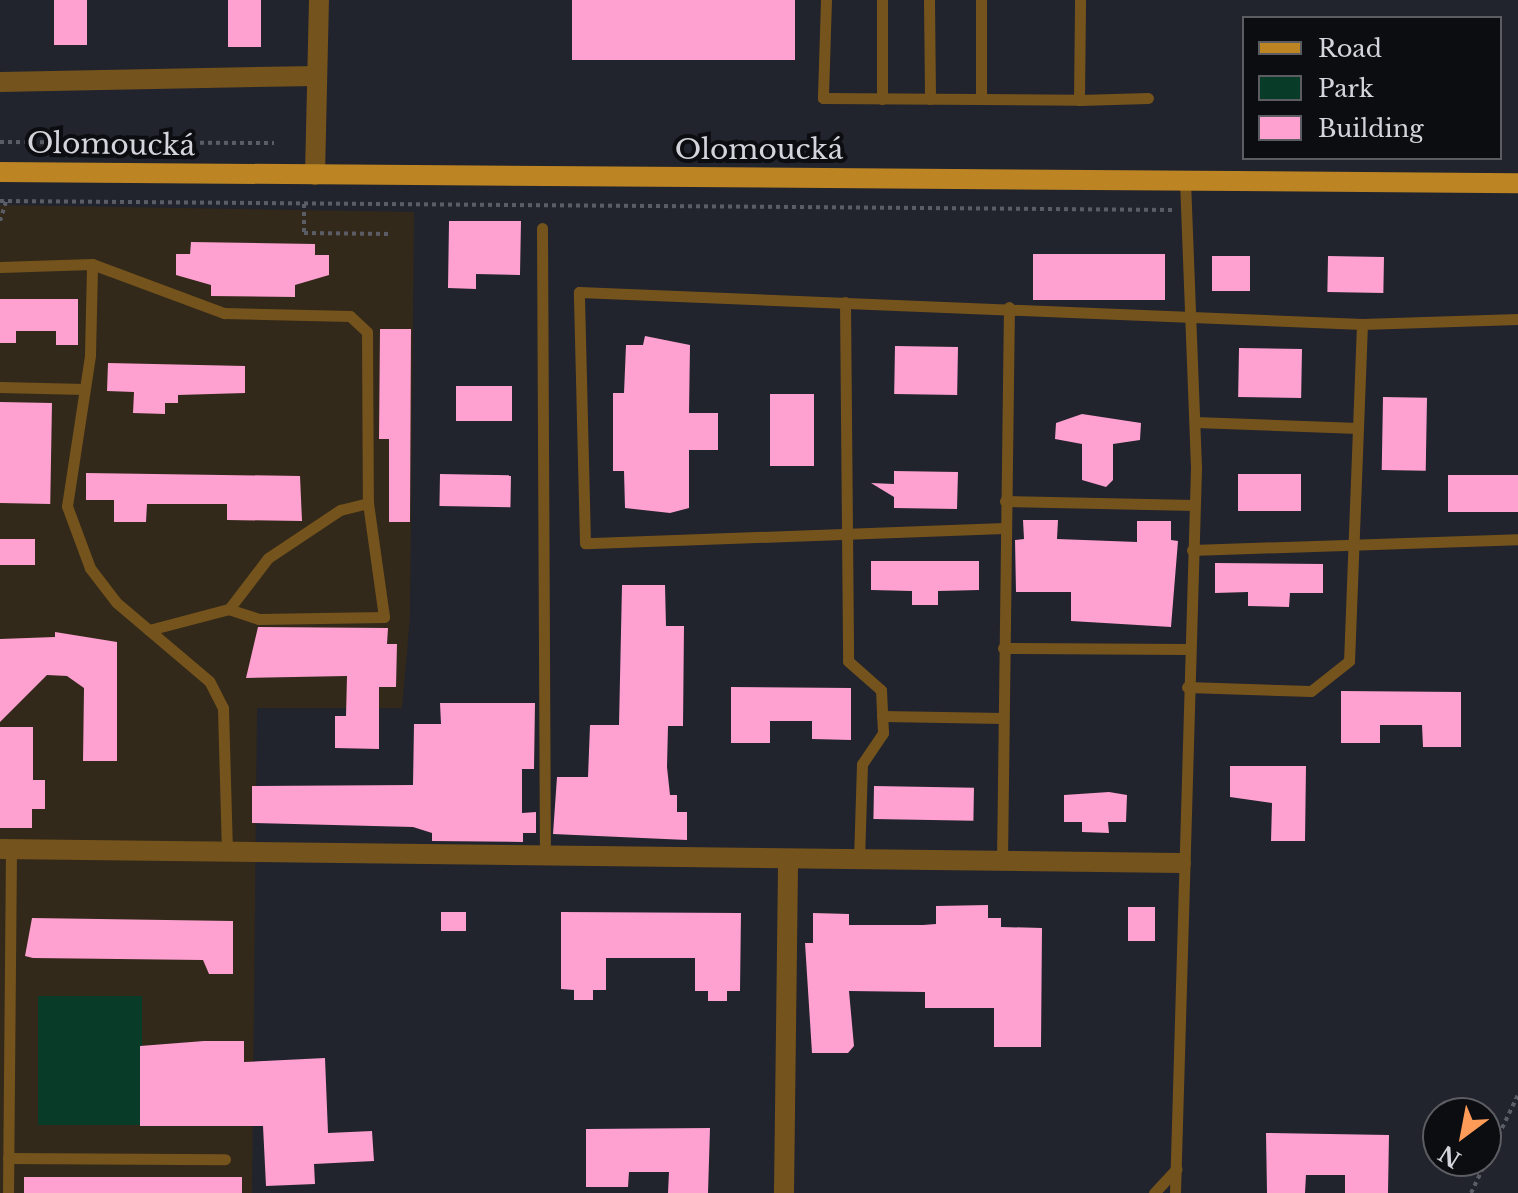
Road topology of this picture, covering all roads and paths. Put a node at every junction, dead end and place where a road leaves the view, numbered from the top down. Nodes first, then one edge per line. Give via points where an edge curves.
1 (319, 0) edge
2 (826, 0) edge
3 (882, 0) edge
4 (929, 0) edge
5 (981, 0) edge
6 (1080, 0) edge
7 (317, 76) junction
8 (0, 82) edge
9 (1148, 98) dead end
10 (882, 99) junction
11 (930, 99) junction
12 (981, 99) junction
13 (1079, 100) junction
14 (0, 142) edge
15 (274, 143) dead end
16 (0, 172) edge
17 (315, 175) junction
18 (1185, 181) junction
19 (1518, 183) edge
20 (3, 201) edge
21 (304, 204) junction
22 (1187, 210) junction
23 (0, 221) edge
24 (542, 228) dead end
25 (391, 234) dead end
26 (92, 264) junction
27 (0, 267) edge
28 (845, 302) junction
29 (1009, 307) junction
30 (1518, 319) edge
31 (1194, 321) junction
32 (1362, 324) junction
33 (0, 387) edge
34 (84, 389) junction
35 (1195, 422) junction
36 (1358, 428) junction
37 (1005, 501) junction
38 (368, 503) junction
39 (1194, 505) junction
40 (1004, 528) junction
41 (848, 534) junction
42 (1518, 539) edge
43 (1354, 544) junction
44 (1192, 550) junction
45 (229, 609) junction
46 (149, 630) junction
47 (1003, 648) junction
48 (1188, 649) junction
49 (1187, 687) junction
50 (882, 716) junction
51 (1003, 718) junction
52 (6, 849) edge
53 (227, 852) junction
54 (545, 857) junction
55 (788, 860) junction
56 (859, 860) junction
57 (1002, 861) junction
58 (1181, 863) junction
59 (1518, 1095) edge
60 (8, 1158) junction
61 (225, 1159) dead end
62 (1176, 1169) junction
63 (8, 1193) edge
64 (784, 1193) edge
65 (1154, 1193) edge
66 (1175, 1193) edge
67 (1471, 1193) edge

1 - 7 street
2 - 10 lane via 823,98
3 - 10 lane
4 - 11 lane
5 - 12 lane
6 - 13 lane
7 - 8 street
7 - 17 street
9 - 13 lane
10 - 11 lane
11 - 12 lane
12 - 13 lane
14 - 15 path
16 - 17 main road, Olomoucká
17 - 18 main road, Olomoucká
18 - 19 main road, Olomoucká
18 - 22 lane
20 - 21 path
20 - 23 path
21 - 22 path
21 - 25 path via 304,233
22 - 31 lane
24 - 54 lane
26 - 27 lane
26 - 34 lane
26 - 38 lane via 224,313 350,316 367,332
28 - 29 lane
28 - 41 lane
28 - 41 lane via 579,292 585,543
29 - 31 lane
29 - 37 lane
30 - 32 lane
31 - 32 lane
31 - 35 lane
32 - 36 lane
33 - 34 lane
34 - 46 lane via 67,474 74,537 116,602
35 - 36 lane
35 - 39 lane
36 - 43 lane
37 - 39 lane
37 - 40 lane
38 - 45 lane via 340,510 268,558
38 - 45 lane via 384,617 259,619
39 - 44 lane
40 - 41 lane
40 - 47 lane
41 - 50 lane via 848,661 881,690
42 - 43 lane
43 - 44 lane
43 - 49 lane via 1349,661 1330,680 1311,691
44 - 48 lane
45 - 46 lane
46 - 53 lane via 209,681 223,708
47 - 48 lane
47 - 51 lane
48 - 49 lane
49 - 58 lane
50 - 51 lane
50 - 56 lane via 883,733 862,764
51 - 57 lane
52 - 53 street
52 - 60 lane
53 - 54 street
54 - 55 street
55 - 56 street
55 - 64 street
56 - 57 street
57 - 58 street
58 - 62 lane
59 - 67 path
60 - 61 lane
60 - 63 lane
62 - 65 lane
62 - 66 lane

